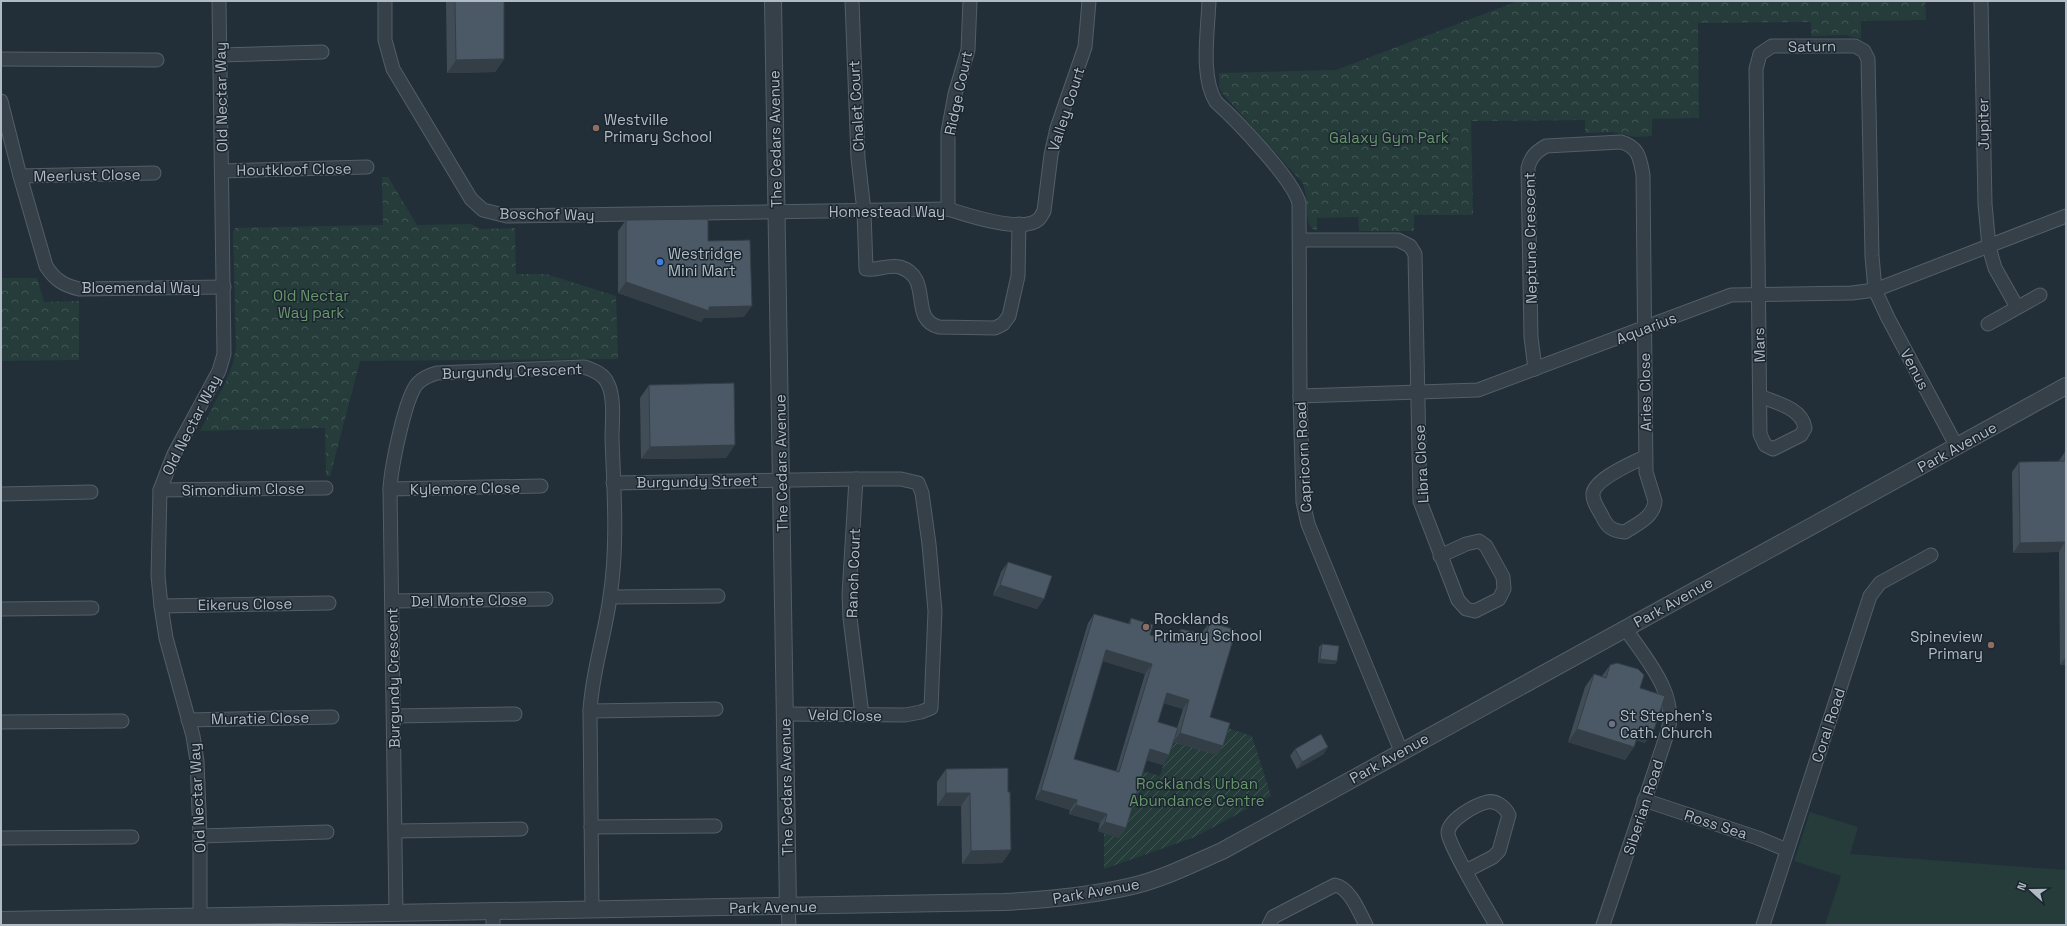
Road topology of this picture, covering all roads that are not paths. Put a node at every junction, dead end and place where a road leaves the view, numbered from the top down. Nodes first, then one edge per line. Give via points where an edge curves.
1 (219, 1) edge
2 (385, 1) edge
3 (773, 1) edge
4 (852, 1) edge
5 (970, 1) edge
6 (1089, 1) edge
7 (1209, 1) edge
8 (1981, 1) edge
9 (322, 52) dead end
10 (220, 55) junction
11 (1, 59) edge
12 (157, 60) dead end
13 (1, 101) edge
14 (366, 167) dead end
15 (222, 171) junction
16 (154, 173) dead end
17 (20, 176) junction
18 (948, 209) junction
19 (777, 211) junction
20 (864, 211) junction
21 (2066, 216) edge
22 (1019, 224) junction
23 (1300, 240) junction
24 (1988, 246) junction
25 (224, 287) junction
26 (1875, 290) junction
27 (1757, 294) junction
28 (2040, 295) dead end
29 (2017, 307) junction
30 (1988, 324) dead end
31 (1644, 329) junction
32 (1535, 369) junction
33 (2066, 386) edge
34 (1418, 393) junction
35 (1300, 396) junction
36 (1760, 396) dead end
37 (1957, 447) junction
38 (1646, 456) junction
39 (856, 478) junction
40 (901, 479) joint
41 (781, 480) junction
42 (613, 483) junction
43 (541, 486) dead end
44 (326, 488) dead end
45 (160, 490) junction
46 (390, 490) junction
47 (91, 492) dead end
48 (1, 494) edge
49 (1931, 555) dead end
50 (1440, 556) junction
51 (718, 596) dead end
52 (610, 597) junction
53 (546, 599) dead end
54 (392, 602) junction
55 (329, 603) dead end
56 (161, 606) junction
57 (92, 608) dead end
58 (1, 609) edge
59 (1625, 628) junction
60 (716, 709) dead end
61 (590, 711) junction
62 (515, 714) dead end
63 (785, 714) junction
64 (862, 714) junction
65 (394, 716) junction
66 (332, 717) dead end
67 (188, 720) junction
68 (122, 721) dead end
69 (1, 722) edge
70 (1401, 752) junction
71 (1644, 800) junction
72 (715, 826) dead end
73 (591, 827) junction
74 (521, 829) dead end
75 (396, 831) junction
76 (327, 832) dead end
77 (200, 836) junction
78 (132, 837) dead end
79 (1, 838) edge
80 (1787, 850) junction
81 (1466, 871) junction
82 (788, 907) junction
83 (592, 910) junction
84 (396, 914) junction
85 (493, 919) edge
86 (1, 920) edge
87 (200, 921) edge
88 (788, 925) edge
89 (1270, 925) edge
90 (1366, 925) edge
91 (1496, 925) edge
92 (1603, 925) edge
93 (1763, 925) edge

1 - 10 street, Old Nectar Way
2 - 19 street, Boschof Way via 385,40 393,69 471,199 483,210 507,216
3 - 19 street, The Cedars Avenue
4 - 20 street, Chalet Court via 858,158
5 - 18 street, Ridge Court via 968,50 954,94 948,132
6 - 22 street, Valley Court via 1085,47 1057,128 1044,211 1040,219
7 - 23 street, Capricorn Road via 1207,82 1210,94 1282,173 1297,194
8 - 24 street, Jupiter
9 - 10 street
10 - 15 street, Old Nectar Way
11 - 12 street
13 - 17 street, Bloemendal Way
14 - 15 street, Houtkloof Close
15 - 25 street, Old Nectar Way
16 - 17 street, Meerlust Close
17 - 25 street, Bloemendal Way via 46,266 62,284 80,289
18 - 20 street, Homestead Way
18 - 22 street, Homestead Way via 988,221
19 - 20 street, Homestead Way
19 - 41 street, The Cedars Avenue
20 - 22 street, Chalet Court via 866,269 900,267 912,273 920,287 925,319 930,325 939,327 995,328 1003,324 1009,316 1018,276
21 - 24 street, Aquarius
23 - 34 street via 1398,240 1410,246 1416,261
23 - 35 street, Capricorn Road
24 - 26 street, Aquarius
24 - 29 street via 1995,268
25 - 45 street, Old Nectar Way via 225,342 222,362 174,454
26 - 27 street, Aquarius via 1852,293
26 - 27 street, Saturn via 1867,54 1855,46 1772,46 1760,54 1756,69
26 - 37 street, Venus
27 - 31 street, Aquarius via 1731,295
27 - 36 street, Mars
28 - 29 street
29 - 30 street
31 - 32 street, Aquarius
31 - 32 street, Neptune Crescent via 1643,175 1640,157 1630,144 1621,142 1546,146 1530,159 1528,168 1531,337
31 - 38 street, Aries Close
32 - 34 street, Aquarius via 1478,390
33 - 37 street, Park Avenue
34 - 35 street, Aquarius
34 - 50 street, Libra Close via 1420,501
35 - 70 street, Capricorn Road via 1303,502 1308,524
37 - 59 street, Park Avenue
38 - 38 street, Aries Close via 1606,477 1595,488 1593,498 1605,523 1613,530 1625,532 1654,511 1655,501 1646,472
39 - 40 street, Burgundy Street
39 - 41 street, Burgundy Street
39 - 64 street, Ranch Court via 850,611
40 - 64 street, Veld Close via 918,483 922,493 930,551 935,611 932,705 929,710 905,715
41 - 42 street, Burgundy Street
41 - 63 street, The Cedars Avenue
42 - 46 street, Burgundy Crescent via 611,400 608,384 598,371 584,367 449,371 427,376 417,383 411,394 394,456
42 - 52 street, Burgundy Crescent via 614,566
43 - 46 street, Kylemore Close
44 - 45 street, Simondium Close
45 - 56 street, Old Nectar Way via 158,576
46 - 54 street, Burgundy Crescent
47 - 48 street
49 - 80 street, Coral Road via 1880,583 1870,596
50 - 50 street, Libra Close via 1479,541 1486,546 1503,577 1503,593 1499,599 1479,611 1466,609 1458,600
51 - 52 street
52 - 61 street, Burgundy Crescent via 592,683
53 - 54 street, Del Monte Close
54 - 65 street, Burgundy Crescent
55 - 56 street, Eikerus Close
56 - 67 street, Old Nectar Way via 166,638
57 - 58 street
59 - 70 street, Park Avenue
59 - 71 street, Siberian Road via 1663,687 1670,706 1668,731
60 - 61 street
61 - 73 street, Burgundy Crescent
62 - 65 street
63 - 64 street, Veld Close
63 - 82 street, The Cedars Avenue
65 - 75 street, Burgundy Crescent
66 - 67 street, Muratie Close
67 - 77 street, Old Nectar Way via 197,761
68 - 69 street
70 - 82 street, Park Avenue via 1222,851 1159,878 1129,887 1085,895 1011,902
71 - 80 street, Ross Sea
71 - 92 street, Siberian Road
72 - 73 street
73 - 83 street, Burgundy Crescent
74 - 75 street
75 - 84 street, Burgundy Crescent
76 - 77 street
77 - 87 street, Old Nectar Way
78 - 79 street
80 - 93 street, Coral Road
81 - 81 street via 1493,857 1499,851 1509,817 1506,810 1496,802 1481,805 1458,817 1449,826 1449,838
81 - 91 street
82 - 83 street, Park Avenue
82 - 88 street, The Cedars Avenue
83 - 85 street, Park Avenue
84 - 85 street, Park Avenue
84 - 87 street, Park Avenue
86 - 87 street, Park Avenue
89 - 90 street via 1274,917 1335,885 1347,893

